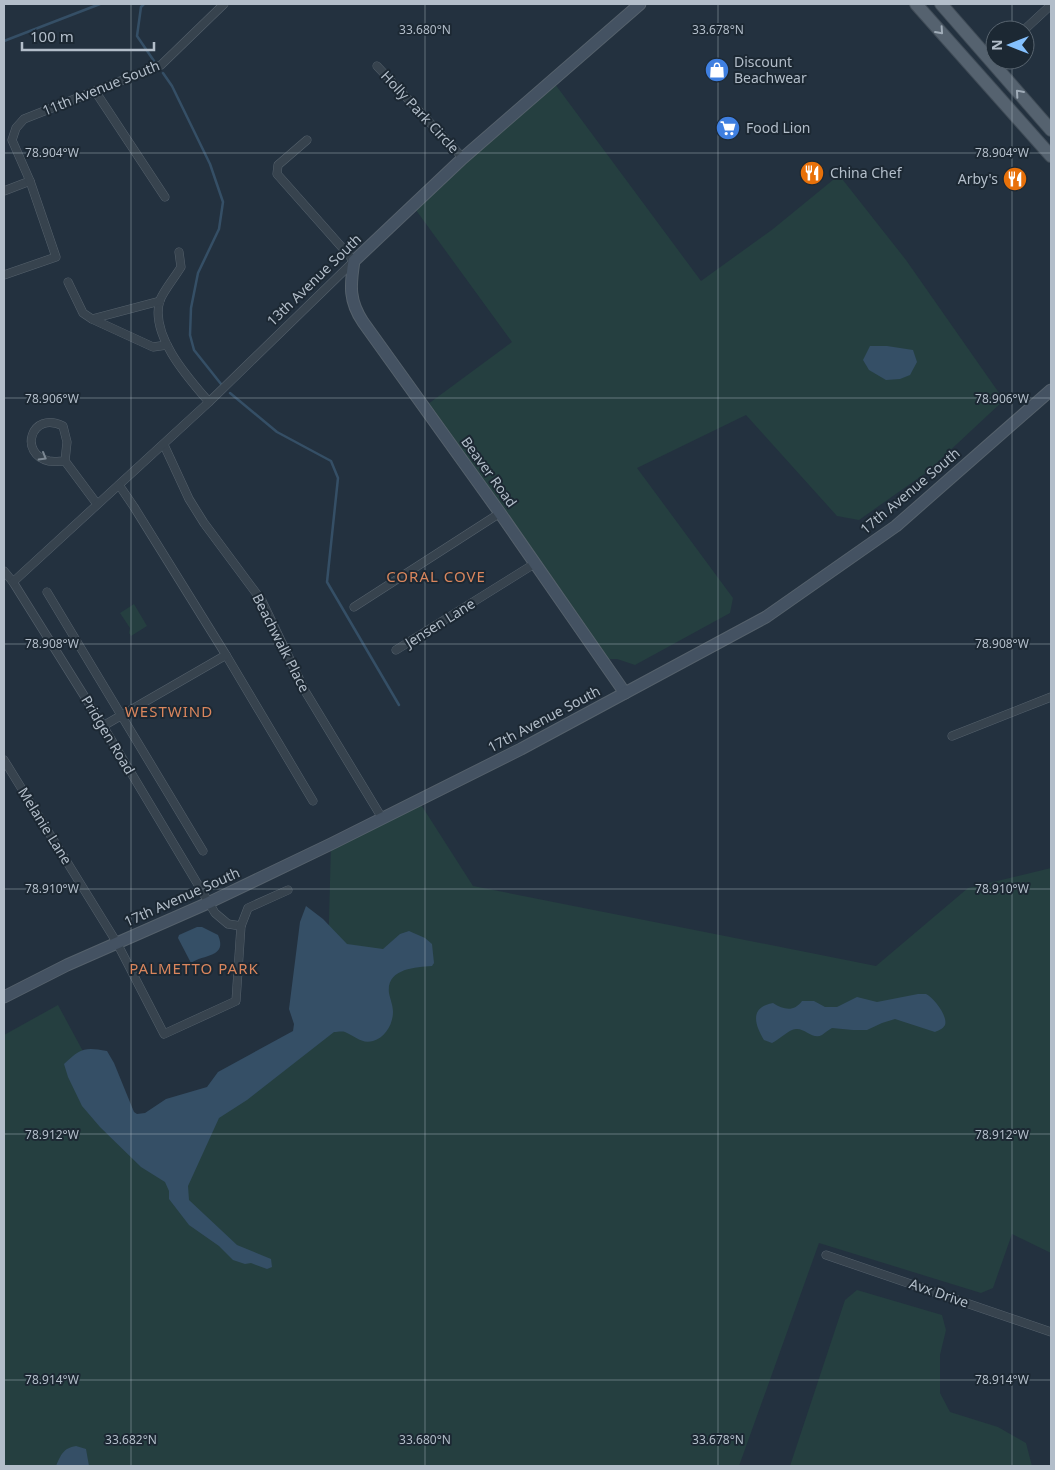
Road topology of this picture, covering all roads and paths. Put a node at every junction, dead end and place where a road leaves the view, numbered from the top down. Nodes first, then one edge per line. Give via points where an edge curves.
1 (224, 4) edge
2 (640, 4) edge
3 (916, 4) edge
4 (941, 4) edge
5 (1051, 4) edge
6 (1034, 20) edge
7 (985, 51) edge
8 (377, 66) dead end
9 (985, 66) edge
10 (1002, 70) edge
11 (978, 73) junction
12 (95, 91) junction
13 (1051, 130) edge
14 (307, 140) dead end
15 (1051, 156) edge
16 (463, 158) junction
17 (30, 181) junction
18 (4, 191) edge
19 (165, 197) dead end
20 (178, 252) dead end
21 (354, 261) junction
22 (4, 275) edge
23 (68, 282) dead end
24 (160, 301) junction
25 (92, 319) junction
26 (167, 345) junction
27 (1051, 390) edge
28 (209, 402) junction
29 (164, 444) junction
30 (65, 461) junction
31 (119, 485) junction
32 (97, 504) junction
33 (500, 513) junction
34 (534, 564) junction
35 (4, 571) edge
36 (13, 582) junction
37 (47, 592) dead end
38 (354, 607) dead end
39 (396, 650) dead end
40 (226, 655) junction
41 (625, 693) junction
42 (1051, 697) edge
43 (122, 715) junction
44 (103, 726) junction
45 (952, 736) dead end
46 (4, 760) edge
47 (313, 801) dead end
48 (382, 818) junction
49 (203, 851) dead end
50 (288, 890) dead end
51 (208, 903) junction
52 (241, 926) junction
53 (117, 943) junction
54 (4, 997) edge
55 (826, 1255) dead end
56 (1051, 1332) edge

1 - 12 street, 11th Avenue South via 161,66
2 - 16 street, 13th Avenue South
3 -> 11 main road
4 - 7 main road
5 - 6 street
8 - 16 street, Holly Park Circle
9 - 11 street
13 -> 10 main road
11 - 15 main road
12 - 17 street, 11th Avenue South via 24,119 16,128 12,140
12 - 19 street
14 - 21 street via 278,165 277,174
16 - 21 street, 13th Avenue South
17 - 18 street
17 - 22 street, 11th Avenue South via 56,257
20 - 24 street via 181,267
21 - 28 street, 13th Avenue South
21 - 33 street, Beaver Road via 351,280 355,310
23 - 25 street via 82,312
24 - 25 street
24 - 26 street via 159,321
25 - 26 street via 152,347
26 - 28 street via 180,369
27 - 41 street, 17th Avenue South via 896,526 766,617
28 - 29 street, 13th Avenue South
29 - 31 street, 13th Avenue South
29 - 48 street, Beachwalk Place via 204,523 262,601 305,691
30 -> 30 street via 67,442 63,426 52,422 37,427 32,434 34,451 51,462
30 - 32 street
31 - 32 street, 13th Avenue South
31 - 40 street
32 - 36 street, 13th Avenue South
33 - 34 street, Beaver Road
33 - 38 street
34 - 39 street, Jensen Lane
34 - 41 street, Beaver Road
35 - 36 street, Pridgen Road
36 - 44 street, Pridgen Road
37 - 43 street
40 - 43 street
40 - 47 street
41 - 48 street, 17th Avenue South
42 - 45 street
43 - 44 street
43 - 49 street
44 - 51 street, Pridgen Road
46 - 53 street, Melanie Lane
48 - 51 street, 17th Avenue South
50 - 52 street via 248,908
51 - 52 street, Pridgen Road via 228,924
51 - 53 street, 17th Avenue South
52 - 53 street, Melanie Lane via 236,1001 164,1034
53 - 54 street, 17th Avenue South
55 - 56 street, Avx Drive

